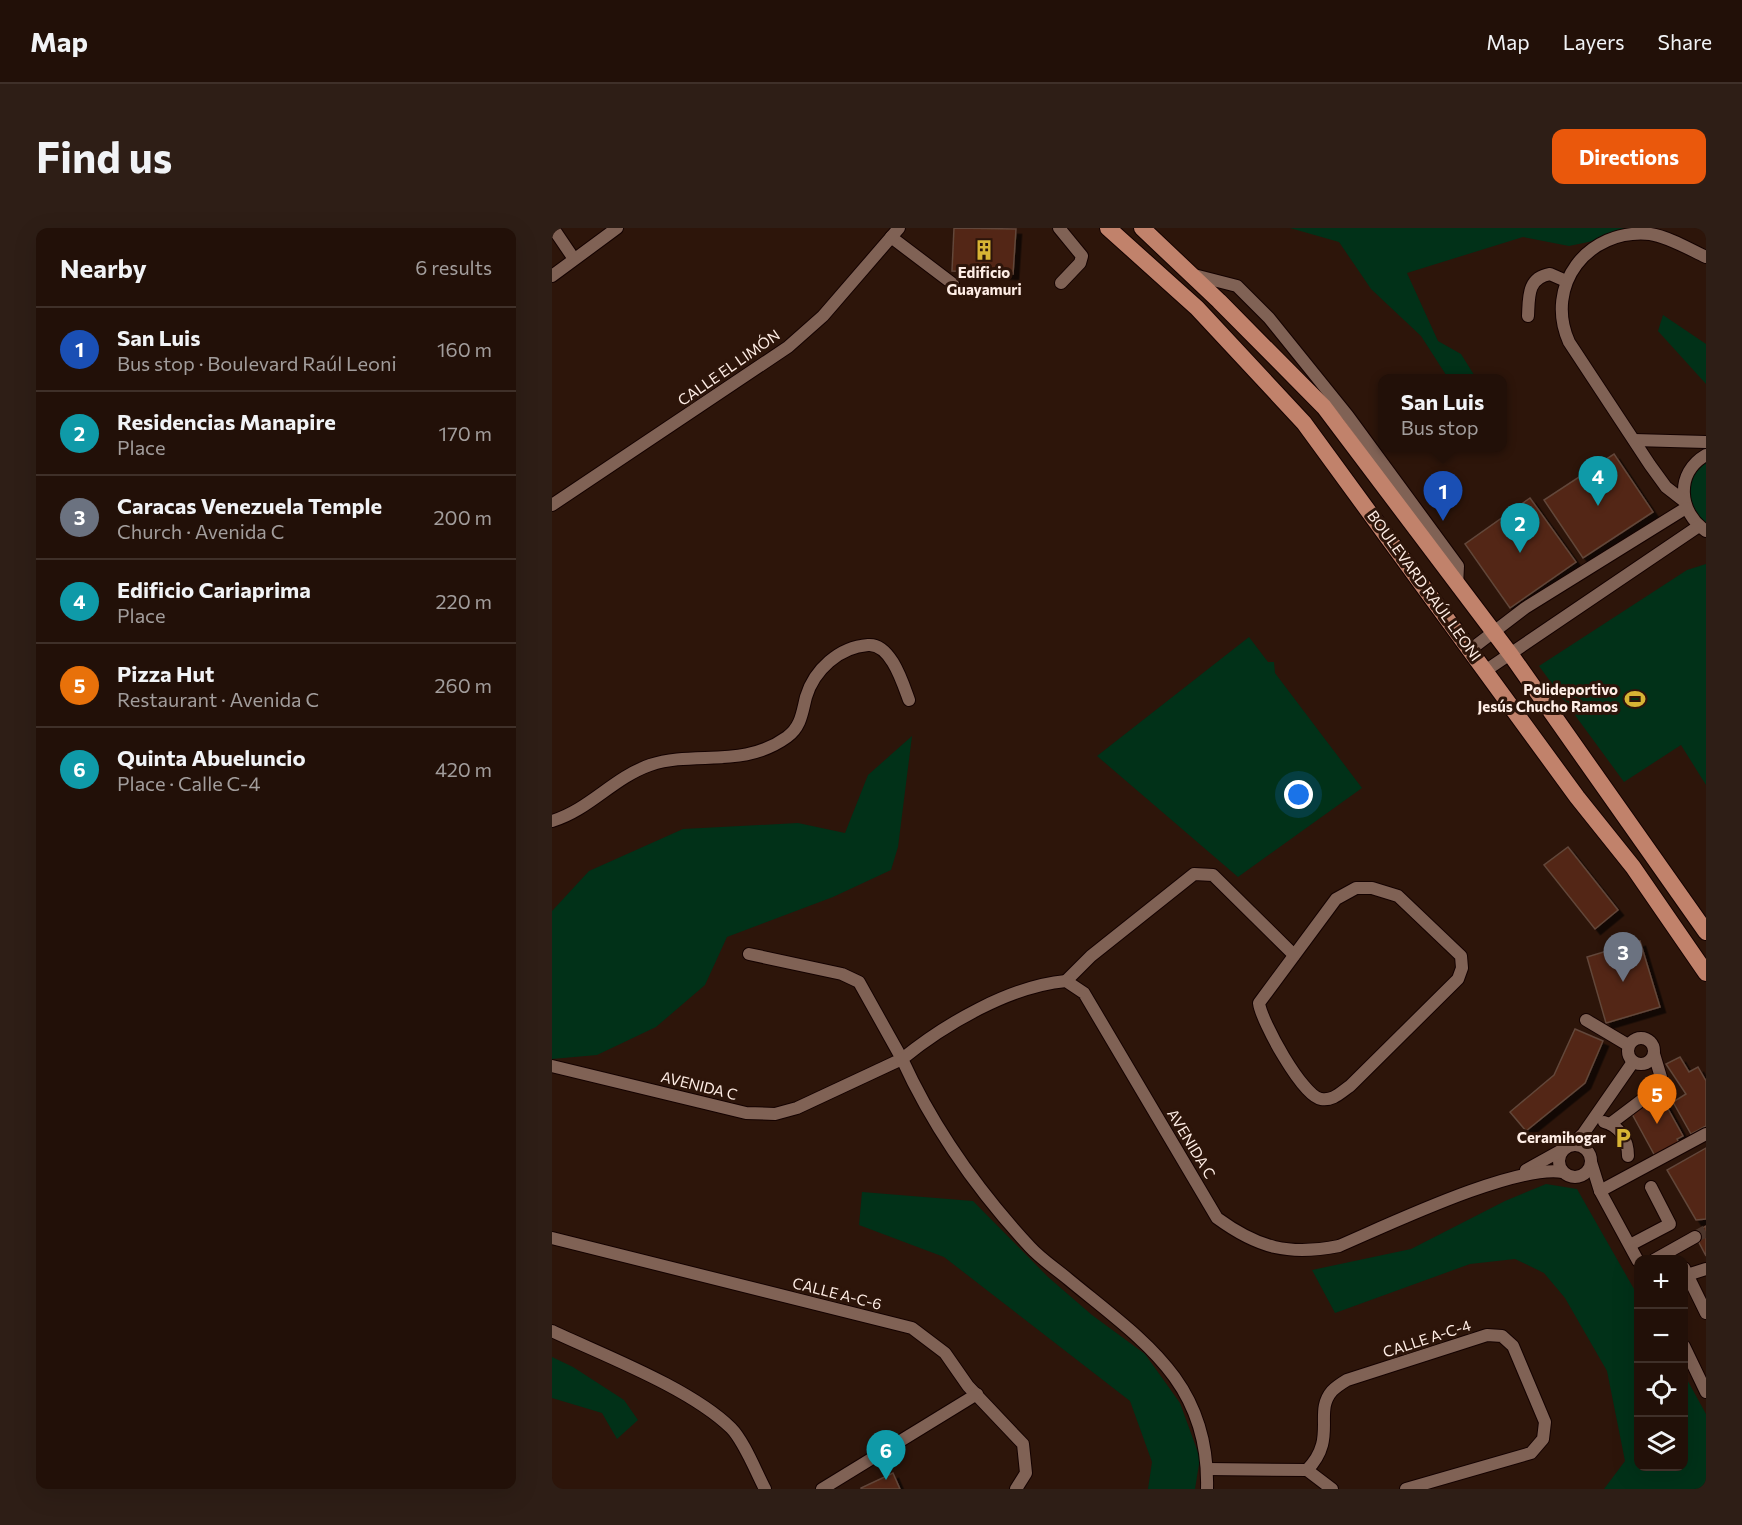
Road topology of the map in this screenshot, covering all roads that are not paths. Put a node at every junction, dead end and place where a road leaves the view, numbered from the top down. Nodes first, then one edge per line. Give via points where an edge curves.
1 (553, 228) edge
2 (617, 228) edge
3 (1059, 228) edge
4 (1108, 228) edge
5 (1142, 228) edge
6 (895, 233) edge
7 (1706, 257) edge
8 (574, 259) junction
9 (1192, 275) junction
10 (552, 276) edge
11 (1566, 281) junction
12 (1061, 283) dead end
13 (953, 284) dead end
14 (1528, 316) dead end
15 (1634, 440) junction
16 (1706, 442) edge
17 (1706, 455) edge
18 (1685, 504) junction
19 (552, 505) edge
20 (1702, 528) edge
21 (1457, 586) junction
22 (1493, 633) junction
23 (1470, 650) junction
24 (1511, 655) junction
25 (1485, 671) junction
26 (909, 700) dead end
27 (552, 821) edge
28 (1706, 932) edge
29 (749, 954) dead end
30 (1294, 955) junction
31 (1706, 973) edge
32 (1066, 981) junction
33 (1586, 1020) dead end
34 (1628, 1044) junction
35 (1654, 1054) junction
36 (902, 1059) junction
37 (1633, 1062) junction
38 (552, 1066) edge
39 (1596, 1118) junction
40 (1610, 1124) junction
41 (1706, 1134) edge
42 (1566, 1147) junction
43 (1628, 1156) dead end
44 (1590, 1158) junction
45 (1563, 1172) junction
46 (1578, 1177) junction
47 (1510, 1179) junction
48 (1651, 1187) dead end
49 (1600, 1191) junction
50 (1695, 1237) tunnel mouth
51 (552, 1238) edge
52 (1630, 1245) junction
53 (1677, 1254) edge
54 (1635, 1255) edge
55 (1706, 1269) edge
56 (1688, 1273) edge
57 (1688, 1280) edge
58 (1706, 1313) edge
59 (552, 1331) edge
60 (1688, 1356) edge
61 (1706, 1392) edge
62 (978, 1394) junction
63 (1207, 1469) junction
64 (1307, 1470) junction
65 (765, 1489) edge
66 (822, 1489) edge
67 (1016, 1489) edge
68 (1207, 1489) edge
69 (1332, 1489) edge
70 (1406, 1489) edge

1 - 8 street
2 - 8 street
3 - 12 street via 1082,256
4 - 23 main road, BOULEVARD RAÚL LEONI via 1197,308 1304,423
5 - 9 main road, BOULEVARD RAÚL LEONI
6 - 13 street
6 - 19 street, CALLE EL LIMÓN via 823,316 788,347
7 - 11 street via 1651,234 1620,236 1583,255
8 - 10 street
9 - 21 main road, BOULEVARD RAÚL LEONI via 1324,407
9 - 21 street via 1237,286 1269,318 1348,416 1458,566
11 - 14 street via 1550,274 1533,283
11 - 15 street via 1561,298 1562,326
15 - 16 street
15 - 18 street via 1666,487
17 - 18 street via 1687,476
18 - 20 street
18 - 22 street
20 - 24 street
21 - 22 main road, BOULEVARD RAÚL LEONI
22 - 23 street
22 - 24 main road, BOULEVARD RAÚL LEONI
23 - 25 main road, BOULEVARD RAÚL LEONI
24 - 25 street
24 - 28 main road, BOULEVARD RAÚL LEONI
25 - 31 main road, BOULEVARD RAÚL LEONI via 1633,867
26 - 27 street via 884,651 872,644 858,646 841,653 813,678 798,728 787,738 746,755 653,764 616,783 580,809
29 - 36 street via 842,974 859,982
30 - 30 street via 1336,899 1356,888 1372,888 1398,896 1461,956 1462,968 1458,979 1350,1086 1333,1099 1319,1100 1307,1092 1260,1008 1263,997
30 - 32 street via 1213,875 1194,874 1091,956
32 - 36 street, AVENIDA C via 1042,983 951,1022
32 - 47 street, AVENIDA C via 1084,993 1217,1218 1264,1246 1313,1251 1339,1246
33 - 34 street
34 - 35 street via 1639,1037 1647,1039
34 - 37 street via 1627,1054
35 - 37 street via 1643,1064
35 - 40 street via 1663,1084
36 - 38 street, AVENIDA C via 797,1108 775,1114 746,1113
36 - 63 street via 981,1190 1032,1249 1139,1337 1177,1380 1195,1410 1206,1448
37 - 39 street, AVENIDA C
39 - 40 street
39 - 42 street, AVENIDA C
39 - 44 street, AVENIDA C
40 - 43 street via 1622,1135
41 - 49 street
42 - 44 street via 1582,1146
42 - 45 street via 1559,1166
42 - 47 street, AVENIDA C
44 - 46 street, AVENIDA C via 1589,1170
44 - 49 street, AVENIDA C
45 - 46 street, AVENIDA C
45 - 47 street, AVENIDA C via 1543,1171
46 - 49 street, AVENIDA C
48 - 52 street via 1670,1224
49 - 52 street, AVENIDA C
50 - 53 street
51 - 62 street, CALLE A-C-6 via 912,1328 945,1353
52 - 54 street, AVENIDA C
55 - 56 street
57 - 58 street
59 - 65 street via 686,1395 712,1413 733,1430
60 - 61 street
62 - 66 street
62 - 67 street, CALLE A-C-6 via 1023,1444 1026,1473
63 - 64 street
63 - 68 street
64 - 69 street
64 - 70 street, CALLE A-C-4 via 1324,1445 1325,1408 1331,1392 1347,1380 1487,1335 1502,1336 1513,1346 1545,1422 1543,1439 1531,1454

